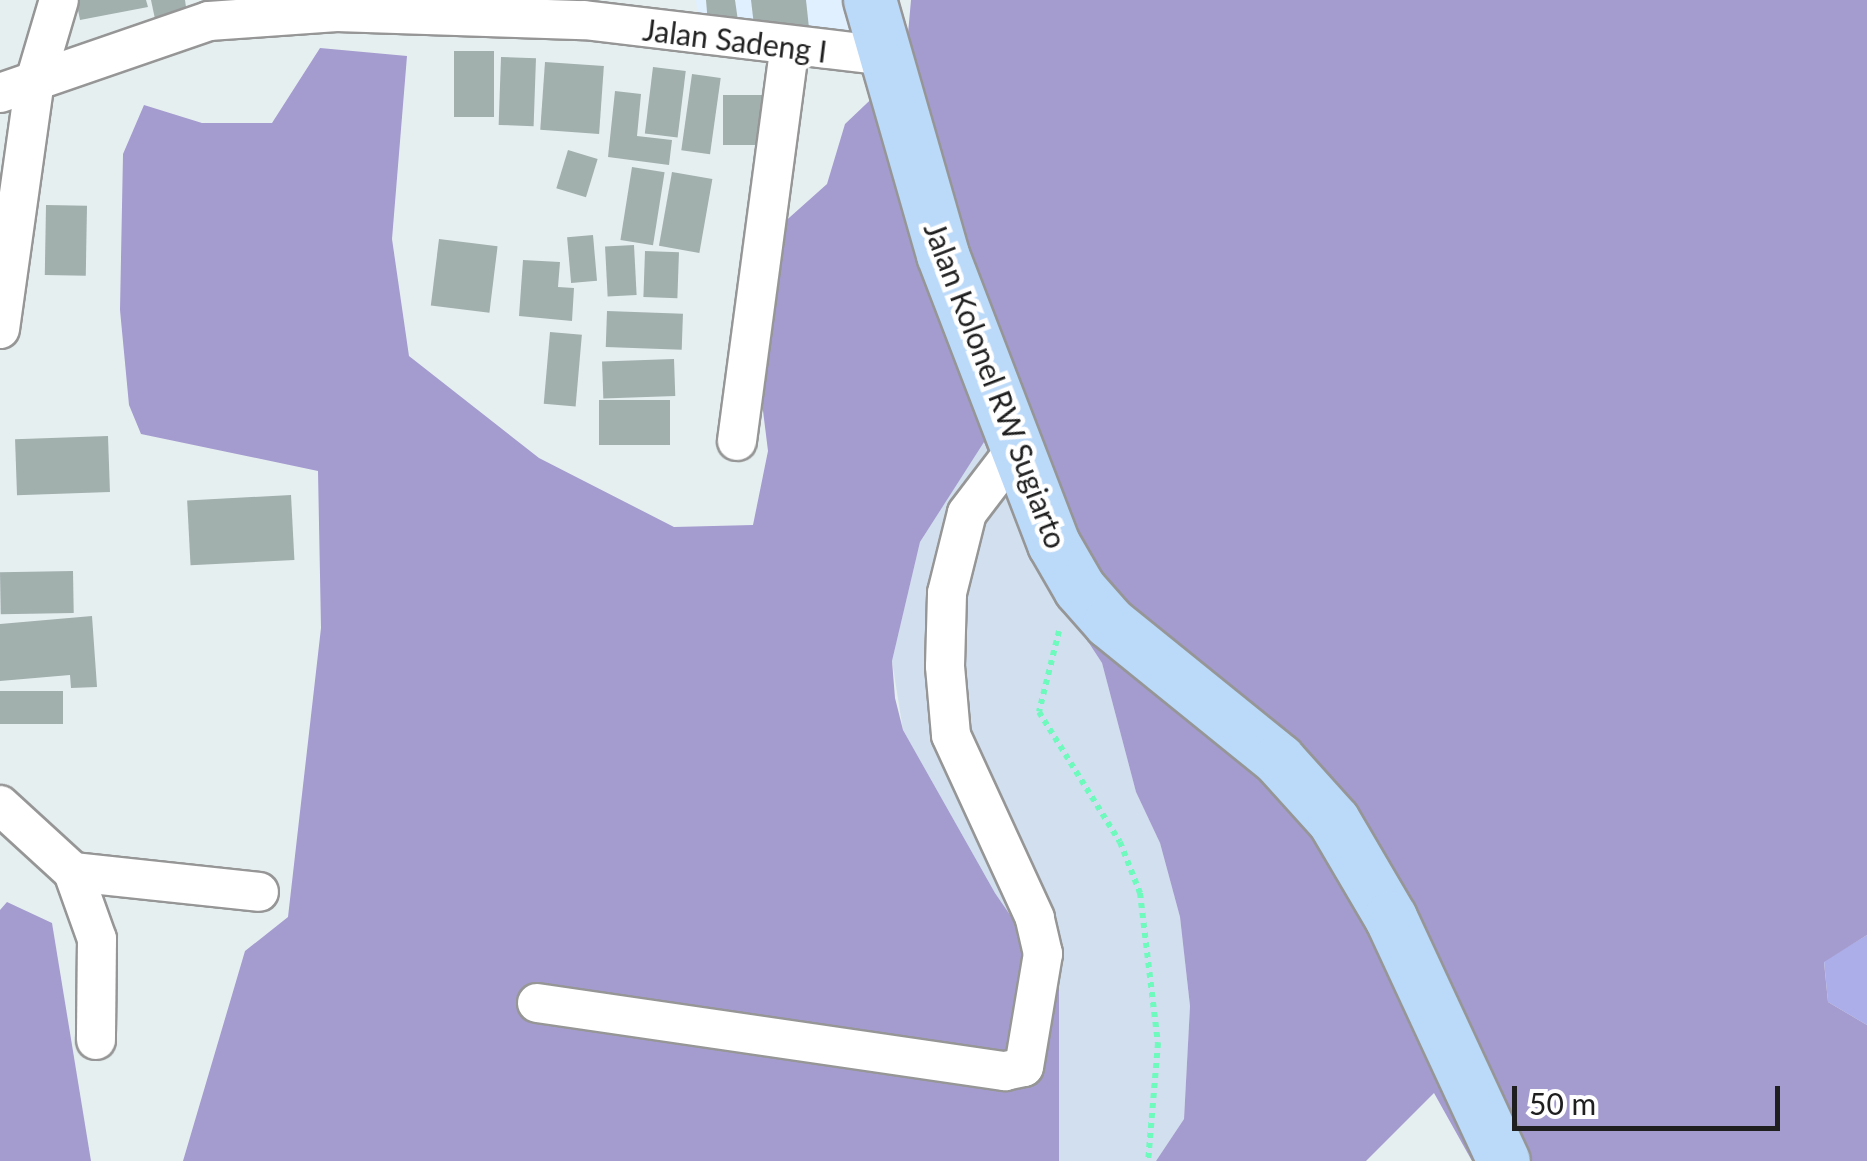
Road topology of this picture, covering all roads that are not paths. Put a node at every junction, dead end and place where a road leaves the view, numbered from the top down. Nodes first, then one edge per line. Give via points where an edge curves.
1 (59, 0) edge
2 (870, 0) edge
3 (214, 10) edge
4 (789, 50) junction
5 (884, 56) junction
6 (18, 87) edge
7 (0, 328) edge
8 (736, 440) dead end
9 (1015, 450) junction
10 (0, 805) edge
11 (73, 872) junction
12 (259, 892) dead end
13 (537, 1002) dead end
14 (96, 1040) dead end
15 (1504, 1161) edge

1 - 6 street
2 - 5 main road, Jalan Kolonel RW Sugiarto
3 - 4 street, Jalan Sadeng I via 494,14
3 - 6 street, Jalan Sadeng I
4 - 5 street, Jalan Sadeng I
4 - 8 street
5 - 9 main road, Jalan Kolonel RW Sugiarto via 942,255
6 - 7 street
9 - 13 street via 967,513 947,593 945,666 952,735 1035,918 1043,954 1024,1067 1004,1072
9 - 15 main road, Jalan Kolonel RW Sugiarto via 1080,590 1110,623 1279,760 1334,821 1391,918
10 - 11 street
11 - 12 street
11 - 14 street via 97,939

